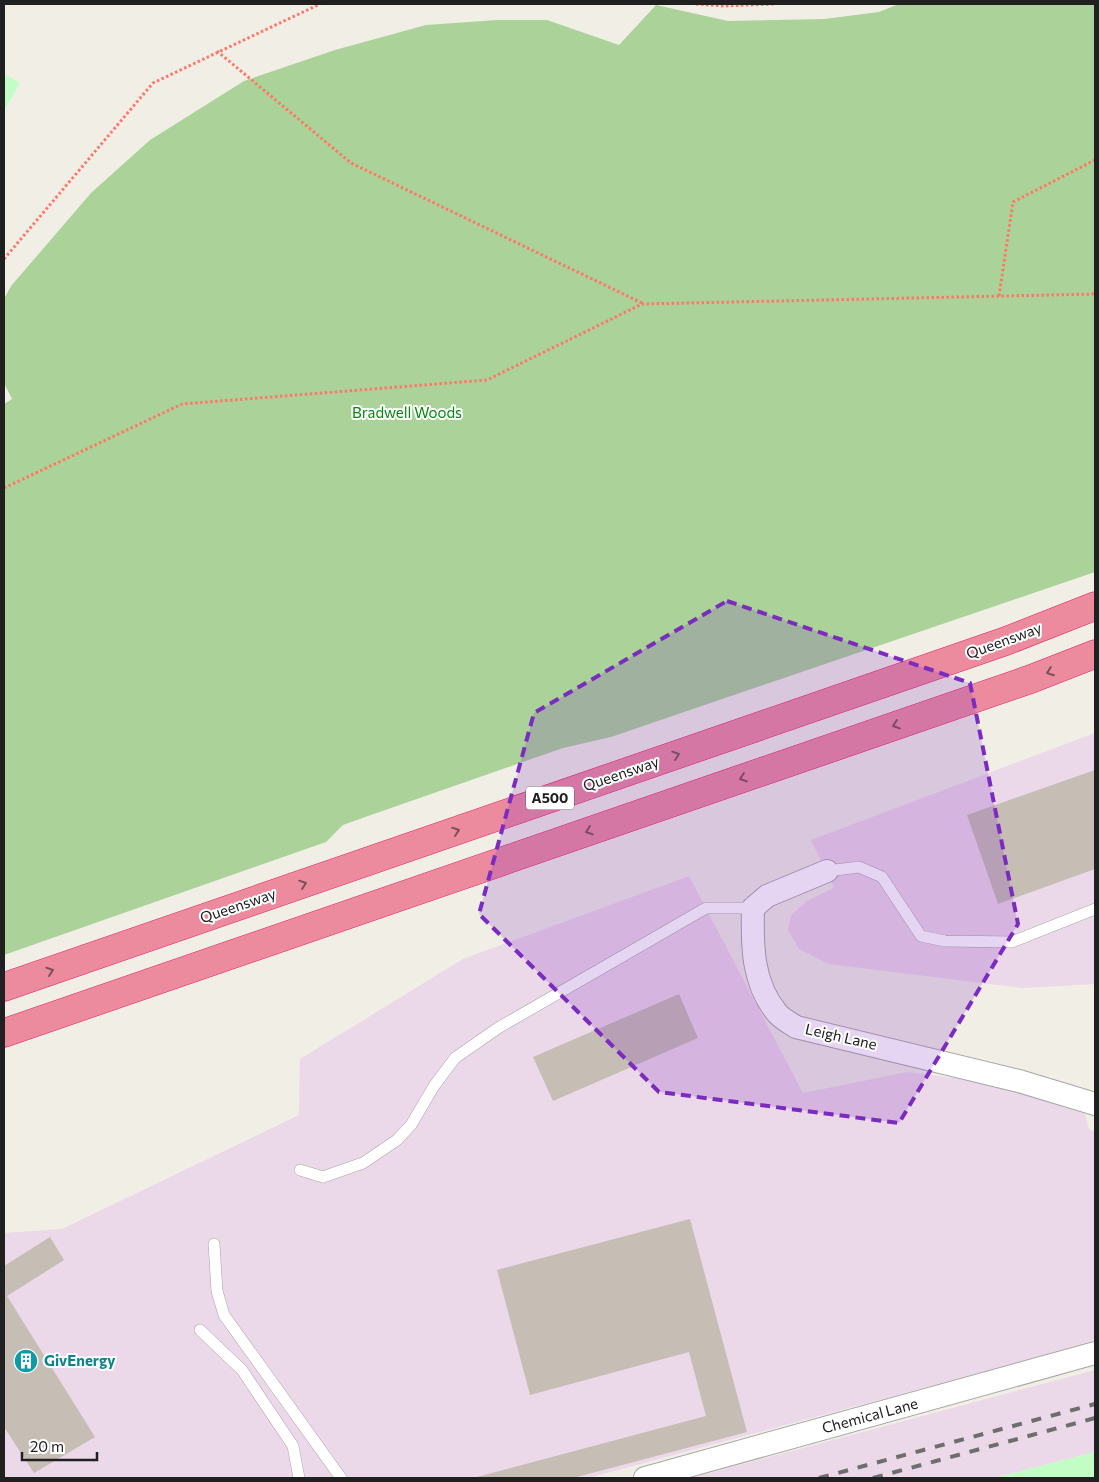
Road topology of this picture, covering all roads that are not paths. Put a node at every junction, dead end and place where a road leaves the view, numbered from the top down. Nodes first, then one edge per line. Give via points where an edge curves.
1 (1095, 606) edge
2 (1095, 654) edge
3 (827, 871) joint
4 (753, 908) junction
5 (1095, 909) edge
6 (4, 987) edge
7 (4, 1033) edge
8 (1095, 1104) edge
9 (300, 1170) dead end
10 (214, 1244) dead end
11 (200, 1330) dead end
12 (1095, 1353) edge
13 (299, 1478) edge
14 (341, 1478) edge
15 (645, 1478) edge

6 -> 1 highway, Queensway / A500 via 977,651
2 -> 7 highway via 1031,679
3 - 4 street via 767,896
3 - 5 lane via 859,867 882,877 921,936 945,941 1012,942
4 - 8 street, Leigh Lane via 754,964 764,991 778,1014 796,1027 1019,1081
4 - 9 lane via 706,908 498,1028 455,1058 411,1125 397,1140 363,1163 323,1177
10 - 14 lane via 217,1292 224,1315
11 - 13 lane via 242,1370 293,1446
12 - 15 street, Chemical Lane

